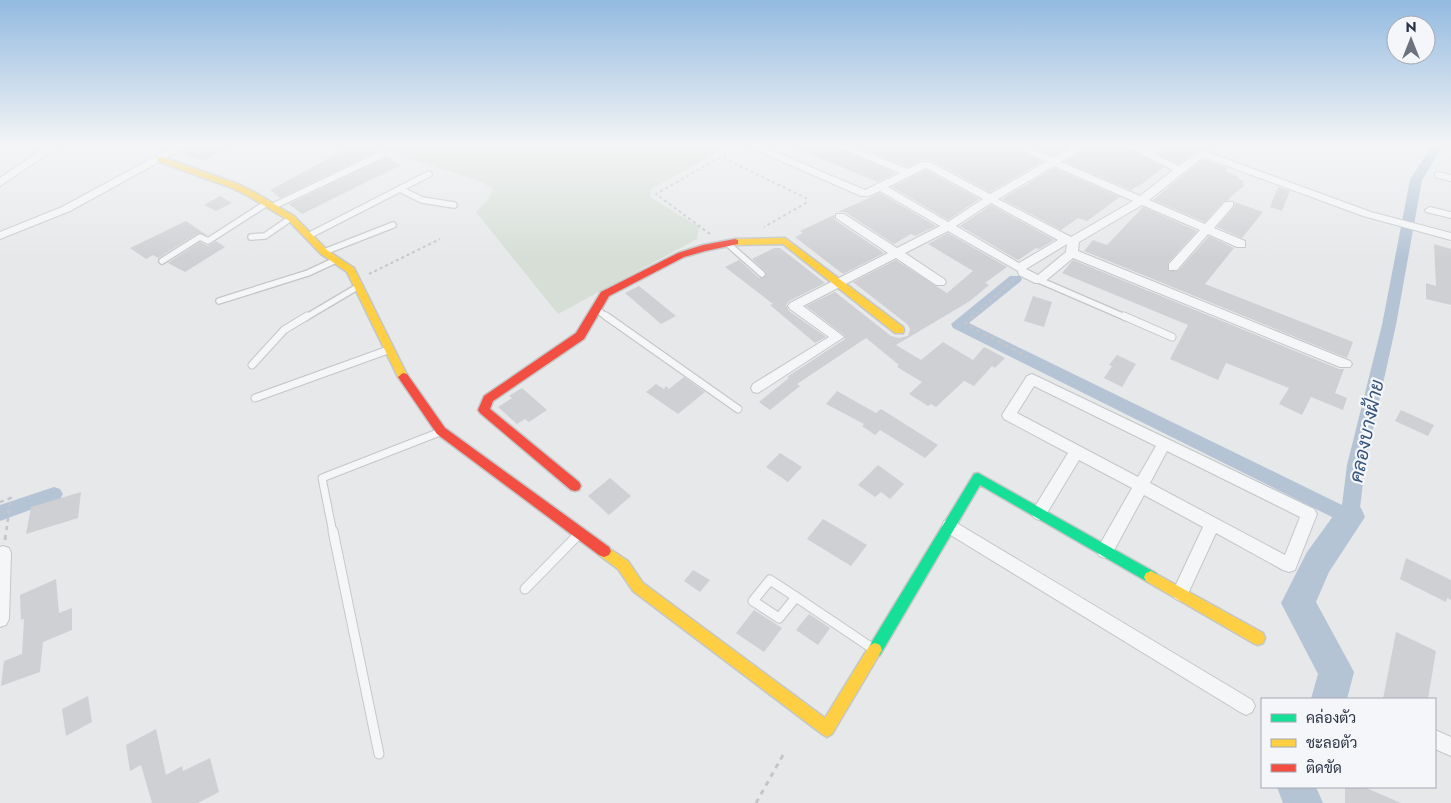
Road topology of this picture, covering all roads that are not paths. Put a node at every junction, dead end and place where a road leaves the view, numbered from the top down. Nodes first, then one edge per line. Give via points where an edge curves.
1 (114, 183) edge
2 (228, 183) edge
3 (317, 183) edge
4 (412, 183) edge
5 (839, 183) edge
6 (885, 183) edge
7 (962, 183) edge
8 (1018, 183) edge
9 (1100, 183) edge
10 (1163, 183) edge
11 (1279, 183) edge
12 (880, 186) junction
13 (400, 190) junction
14 (990, 199) junction
15 (1140, 201) junction
16 (1229, 204) dead end
17 (270, 205) junction
18 (454, 206) dead end
19 (1430, 210) dead end
20 (1451, 214) edge
21 (840, 216) dead end
22 (291, 218) junction
23 (393, 225) dead end
24 (949, 226) junction
25 (1207, 229) junction
26 (310, 235) junction
27 (0, 236) edge
28 (251, 237) dead end
29 (1451, 237) edge
30 (728, 244) junction
31 (1241, 244) dead end
32 (1070, 245) junction
33 (324, 252) junction
34 (896, 254) junction
35 (336, 260) junction
36 (162, 261) dead end
37 (1173, 267) dead end
38 (1023, 272) road end
39 (762, 274) dead end
40 (1039, 280) junction
41 (838, 282) junction
42 (940, 282) dead end
43 (358, 283) junction
44 (219, 301) dead end
45 (594, 308) junction
46 (900, 330) dead end
47 (1172, 337) dead end
48 (388, 350) junction
49 (1345, 364) dead end
50 (252, 365) dead end
51 (758, 388) dead end
52 (255, 398) dead end
53 (738, 409) dead end
54 (441, 432) junction
55 (1164, 444) junction
56 (1077, 451) junction
57 (575, 486) dead end
58 (1141, 486) junction
59 (1039, 513) junction
60 (1212, 524) junction
61 (950, 526) junction
62 (580, 533) junction
63 (4, 546) road end
64 (1105, 550) junction
65 (525, 589) dead end
66 (1180, 593) junction
67 (797, 596) junction
68 (0, 619) edge
69 (1258, 638) dead end
70 (875, 650) junction
71 (1246, 706) dead end
72 (379, 754) dead end

1 - 27 street via 66,209
2 - 17 street
3 - 17 street
4 - 13 lane
5 - 12 street via 864,194
6 - 12 street
7 - 14 street
8 - 14 street
9 - 15 street
10 - 15 street
11 - 29 street via 1406,227
12 - 24 street
13 - 18 lane via 422,200
13 - 26 lane
14 - 24 street
14 - 32 street
15 - 25 street
15 - 32 street
16 - 25 street
17 - 22 street
17 - 36 lane via 208,241 200,237
19 - 20 street
21 - 34 street
22 - 26 street
22 - 28 lane via 264,236
23 - 33 lane
24 - 32 street via 1016,267
24 - 34 street
25 - 31 street
25 - 37 street
26 - 33 street
30 - 39 lane
30 - 41 street via 771,239 785,241
30 - 45 street via 680,254 605,294
32 - 40 street
32 - 49 street
33 - 35 street
34 - 41 street
34 - 42 street
35 - 43 street via 351,270
35 - 44 lane via 308,273
38 - 40 street
40 - 47 lane
41 - 46 street
41 - 51 street via 794,306 838,337
43 - 48 street
43 - 50 lane via 284,330
45 - 53 lane
45 - 57 street via 580,336 484,404 488,414
48 - 52 lane
48 - 54 street via 397,369
54 - 62 street
54 - 72 lane via 322,478
55 - 56 street via 1032,379 1009,415
55 - 58 street
55 - 60 street via 1309,514 1289,565
56 - 58 street
56 - 59 street
58 - 60 street
58 - 64 street
59 - 61 street via 978,478
59 - 64 street
60 - 66 street
61 - 70 street
61 - 71 street
62 - 65 lane
62 - 70 street via 623,565 638,588 826,729
63 - 68 street
64 - 66 street
66 - 69 street
67 - 67 lane via 770,580 753,601 779,618
67 - 70 lane

